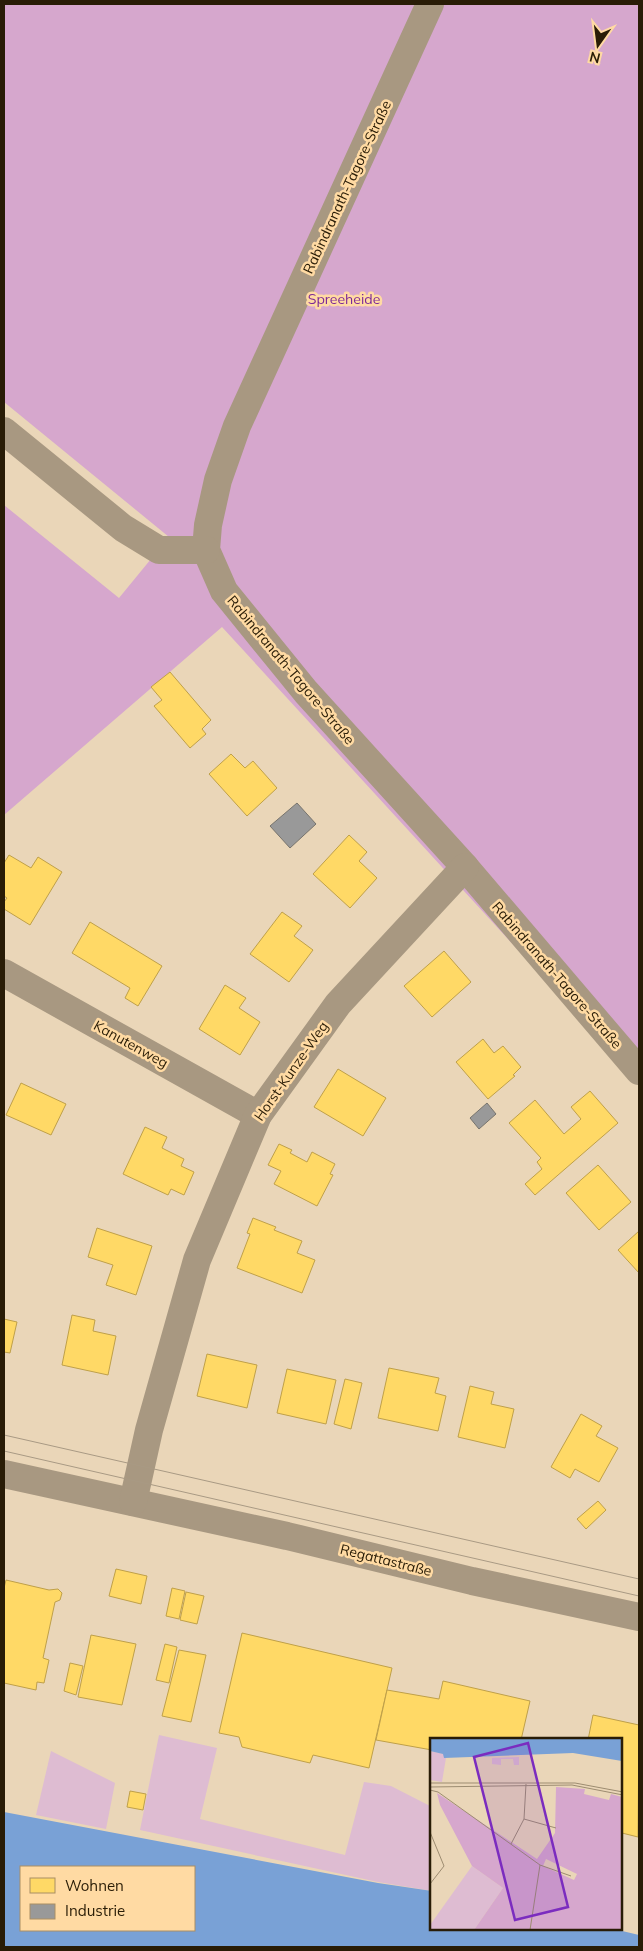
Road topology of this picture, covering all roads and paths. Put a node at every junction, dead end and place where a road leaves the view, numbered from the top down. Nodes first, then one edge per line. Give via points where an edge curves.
1 (430, 4) edge
2 (4, 430) edge
3 (206, 550) junction
4 (465, 867) junction
5 (4, 973) edge
6 (639, 1071) edge
7 (258, 1115) junction
8 (4, 1474) edge
9 (133, 1502) junction
10 (639, 1617) edge

1 - 3 street, Rabindranath-Tagore-Straße via 237,426 218,480
2 - 3 street via 123,528 159,550
3 - 4 street, Rabindranath-Tagore-Straße via 224,592 306,692
4 - 6 street, Rabindranath-Tagore-Straße
4 - 7 street, Horst-Kunze-Weg via 338,1004
5 - 7 street, Kanutenweg
7 - 9 street, Horst-Kunze-Weg via 197,1260 149,1430
8 - 9 street, Regattastraße
9 - 10 street, Regattastraße

